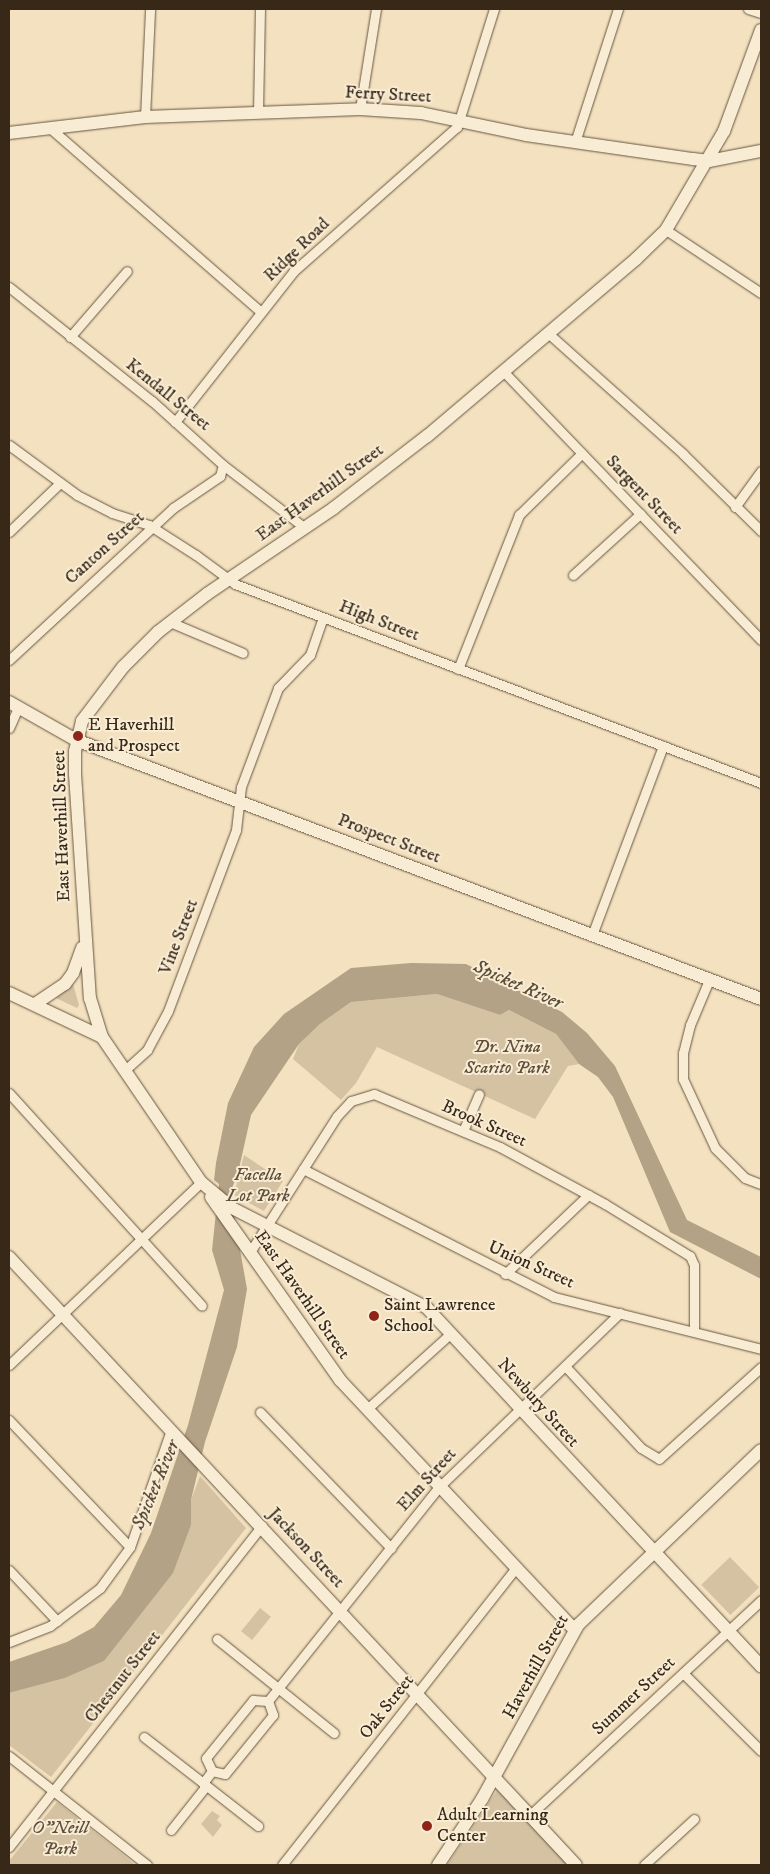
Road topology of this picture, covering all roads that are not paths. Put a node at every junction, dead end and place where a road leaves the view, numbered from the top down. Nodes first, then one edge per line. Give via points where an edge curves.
1 (150, 9) edge
2 (260, 9) edge
3 (376, 9) edge
4 (494, 9) edge
5 (618, 9) edge
6 (748, 9) edge
7 (761, 14) edge
8 (761, 30) edge
9 (360, 109) junction
10 (258, 112) junction
11 (145, 117) junction
12 (459, 120) junction
13 (50, 128) junction
14 (9, 133) edge
15 (575, 142) junction
16 (761, 151) edge
17 (709, 161) junction
18 (666, 230) junction
19 (127, 271) dead end
20 (9, 288) edge
21 (761, 293) edge
22 (260, 311) junction
23 (549, 334) junction
24 (70, 337) junction
25 (503, 371) junction
26 (176, 422) junction
27 (9, 445) edge
28 (582, 453) junction
29 (223, 465) junction
30 (761, 471) edge
31 (60, 484) junction
32 (735, 507) junction
33 (640, 514) junction
34 (152, 527) junction
35 (305, 528) junction
36 (761, 531) edge
37 (9, 532) edge
38 (573, 575) dead end
39 (228, 579) junction
40 (323, 618) junction
41 (170, 622) junction
42 (761, 640) edge
43 (243, 653) dead end
44 (9, 660) edge
45 (458, 669) junction
46 (14, 705) edge
47 (9, 728) edge
48 (76, 740) junction
49 (663, 746) junction
50 (761, 783) edge
51 (241, 803) junction
52 (592, 935) junction
53 (84, 941) junction
54 (710, 980) junction
55 (9, 993) edge
56 (761, 999) edge
57 (35, 1004) junction
58 (102, 1037) junction
59 (125, 1070) junction
60 (9, 1093) edge
61 (479, 1094) dead end
62 (463, 1131) junction
63 (303, 1169) junction
64 (761, 1184) edge
65 (205, 1186) junction
66 (588, 1195) junction
67 (263, 1223) junction
68 (141, 1239) junction
69 (247, 1248) junction
70 (9, 1257) edge
71 (505, 1274) junction
72 (202, 1306) dead end
73 (620, 1313) junction
74 (63, 1314) junction
75 (694, 1331) junction
76 (451, 1333) junction
77 (761, 1350) edge
78 (9, 1364) edge
79 (565, 1366) junction
80 (761, 1367) edge
81 (367, 1409) junction
82 (520, 1409) junction
83 (260, 1412) dead end
84 (9, 1420) edge
85 (173, 1433) junction
86 (761, 1450) edge
87 (439, 1486) junction
88 (262, 1526) junction
89 (130, 1547) junction
90 (391, 1548) junction
91 (653, 1551) junction
92 (516, 1568) junction
93 (9, 1570) edge
94 (761, 1600) edge
95 (342, 1612) junction
96 (57, 1621) junction
97 (574, 1629) junction
98 (728, 1631) junction
99 (217, 1640) dead end
100 (9, 1642) edge
101 (761, 1666) edge
102 (683, 1673) junction
103 (278, 1688) junction
104 (418, 1694) junction
105 (268, 1701) junction
106 (334, 1733) dead end
107 (144, 1737) dead end
108 (761, 1751) edge
109 (9, 1756) edge
110 (212, 1771) junction
111 (494, 1777) junction
112 (204, 1784) junction
113 (53, 1791) junction
114 (530, 1815) junction
115 (694, 1819) dead end
116 (258, 1826) dead end
117 (170, 1830) dead end
118 (9, 1847) edge
119 (147, 1865) edge
120 (282, 1865) edge
121 (438, 1865) edge
122 (576, 1865) edge
123 (644, 1865) edge

1 - 11 street
2 - 10 street
3 - 9 street
4 - 12 street
5 - 15 street
6 - 7 street
8 - 17 main road, East Haverhill Street via 728,122
9 - 10 main road, Ferry Street
9 - 12 main road, Ferry Street via 421,113
10 - 11 main road, Ferry Street
11 - 13 main road, Ferry Street
12 - 15 main road, Ferry Street
12 - 22 street, Ridge Road via 457,127 294,271
13 - 14 main road, Ferry Street
13 - 22 street
15 - 17 main road, Ferry Street
16 - 17 main road, Ferry Street
17 - 18 main road, East Haverhill Street
18 - 21 street
18 - 23 main road, East Haverhill Street
19 - 24 street
20 - 24 street, Kendall Street
22 - 26 street, Ridge Road
23 - 25 main road, East Haverhill Street
23 - 32 street via 683,454
24 - 26 street, Kendall Street
25 - 28 street, Sargent Street
25 - 35 main road, East Haverhill Street via 427,436
26 - 29 street, Kendall Street
27 - 31 street, High Street
28 - 33 street, Sargent Street
28 - 45 street via 519,515
29 - 34 street, Canton Street via 220,476 173,508
29 - 35 street, Kendall Street
30 - 32 street
31 - 34 street, High Street via 112,513
31 - 37 street
32 - 36 street
33 - 38 street
33 - 42 street, Sargent Street
34 - 39 street, High Street
34 - 44 street, Canton Street
35 - 39 main road, East Haverhill Street
39 - 40 street, High Street
39 - 41 main road, East Haverhill Street
40 - 45 street, High Street
40 - 51 street, Vine Street via 310,654 278,688 241,787
41 - 43 street
41 - 48 main road, East Haverhill Street via 136,653 104,690 82,720
45 - 49 street, High Street
46 - 47 street
46 - 48 main road, Prospect Street
48 - 51 main road, Prospect Street
48 - 53 main road, East Haverhill Street
49 - 50 street, High Street
49 - 52 street
51 - 52 main road, Prospect Street
51 - 59 street, Vine Street via 236,830 168,1012 147,1050
52 - 54 main road, Prospect Street
53 - 57 main road via 73,973 54,993
53 - 58 main road, East Haverhill Street via 90,998
54 - 56 main road, Prospect Street
54 - 64 street via 690,1025 683,1053 684,1079 715,1148 746,1178
55 - 57 main road
57 - 58 main road
58 - 59 main road, East Haverhill Street
59 - 65 main road, East Haverhill Street
60 - 68 street
61 - 62 street
62 - 63 street, Brook Street via 374,1094 361,1096 337,1116
62 - 66 street, Brook Street via 500,1147
63 - 67 street, Brook Street
63 - 71 street, Union Street
65 - 67 main road, Newbury Street via 232,1208
65 - 68 street
65 - 69 main road, East Haverhill Street
66 - 71 street
66 - 75 street, Brook Street via 690,1256 694,1265
67 - 69 street, Brook Street
67 - 76 main road, Newbury Street via 405,1295 427,1308
68 - 72 street
68 - 74 street
69 - 81 main road, East Haverhill Street via 331,1368
70 - 74 main road, Jackson Street
71 - 73 street, Union Street via 554,1296
73 - 75 street, Union Street
73 - 79 street, Elm Street
74 - 78 street
74 - 85 main road, Jackson Street
75 - 77 street, Union Street
76 - 81 street
76 - 82 main road, Newbury Street
79 - 80 street via 642,1448 660,1459
79 - 82 street, Elm Street
81 - 87 main road, East Haverhill Street
82 - 87 street, Elm Street
82 - 91 main road, Newbury Street
83 - 90 street
84 - 89 street
85 - 88 main road, Jackson Street
85 - 89 street
86 - 91 main road, Haverhill Street
87 - 90 street, Elm Street
87 - 92 main road, East Haverhill Street
88 - 95 main road, Jackson Street
88 - 113 street, Chestnut Street
89 - 96 street via 100,1588
90 - 95 street, Elm Street
91 - 97 main road, Haverhill Street
91 - 98 main road, Newbury Street
92 - 97 main road, East Haverhill Street
92 - 104 street, Oak Street
93 - 96 street
94 - 98 street, Summer Street
95 - 103 street, Elm Street
95 - 104 main road, Jackson Street
96 - 100 street
97 - 111 main road, Haverhill Street
98 - 101 main road, Newbury Street
98 - 102 street, Summer Street
99 - 103 street
102 - 108 street
102 - 114 street, Summer Street
103 - 105 street, Elm Street
103 - 106 street
104 - 111 main road, Jackson Street
104 - 120 street, Oak Street
105 - 110 street via 253,1700 206,1758
105 - 110 street via 273,1715 225,1774
107 - 112 street
109 - 113 street
110 - 112 street
111 - 114 main road, Jackson Street
111 - 121 main road, Haverhill Street
112 - 116 street
112 - 117 street
113 - 118 street, Chestnut Street
113 - 119 street
114 - 122 main road, Jackson Street
115 - 123 street

